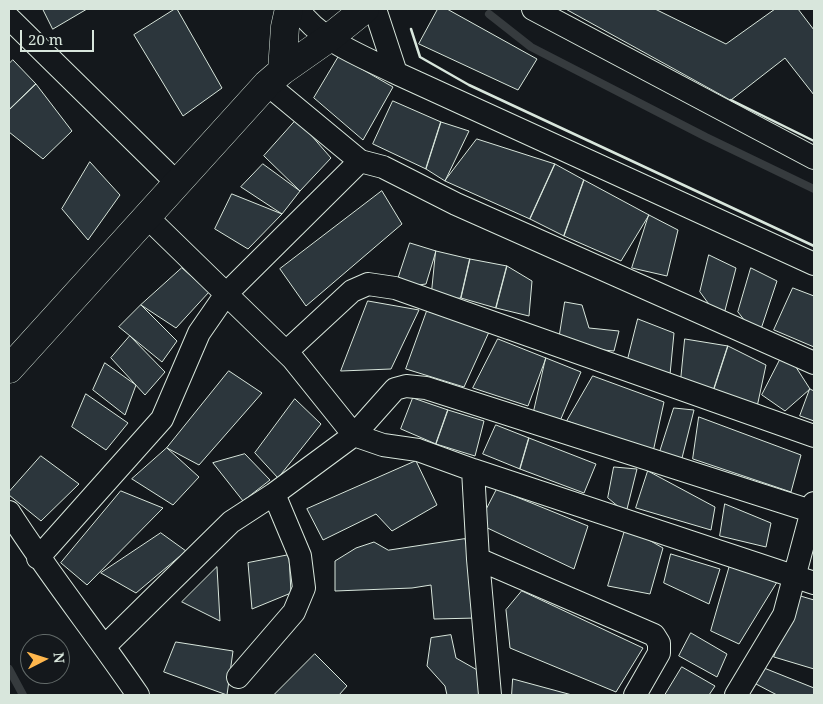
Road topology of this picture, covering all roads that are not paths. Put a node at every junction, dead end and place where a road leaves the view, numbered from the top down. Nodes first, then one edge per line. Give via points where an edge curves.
1 (289, 9) edge
2 (298, 9) edge
3 (364, 9) edge
4 (375, 9) edge
5 (533, 9) edge
6 (9, 18) edge
7 (329, 38) junction
8 (396, 73) junction
9 (275, 78) junction
10 (814, 158) edge
11 (360, 161) junction
12 (177, 183) junction
13 (146, 217) junction
14 (814, 264) edge
15 (226, 294) junction
16 (286, 352) junction
17 (814, 363) edge
18 (9, 369) edge
19 (354, 435) junction
20 (814, 436) edge
21 (473, 470) junction
22 (274, 494) junction
23 (814, 509) edge
24 (9, 512) edge
25 (38, 558) junction
26 (478, 559) junction
27 (805, 579) edge
28 (105, 646) junction
29 (238, 677) dead end
30 (138, 695) edge
31 (490, 695) edge
32 (635, 695) edge
33 (736, 695) edge

1 - 9 street
2 - 7 street
3 - 7 street
4 - 8 street
5 - 10 street
6 - 12 street
7 - 8 street
7 - 9 street
8 - 14 street
9 - 11 street
9 - 12 street
11 - 15 street
11 - 17 street via 382,167 456,204
12 - 13 street
13 - 15 street
13 - 18 street
15 - 16 street
15 - 25 street via 199,332 162,419
16 - 19 street
16 - 20 street via 352,291 368,284 395,288
19 - 21 street via 383,445 418,450
19 - 22 street
19 - 23 street via 395,389 406,386 426,388
21 - 26 street
21 - 27 street
22 - 28 street via 231,522
22 - 29 street via 300,556 304,588 294,612
23 - 27 street
24 - 25 street
25 - 28 street
26 - 31 street
26 - 32 street via 654,635 659,643 659,653
27 - 33 street
28 - 30 street

